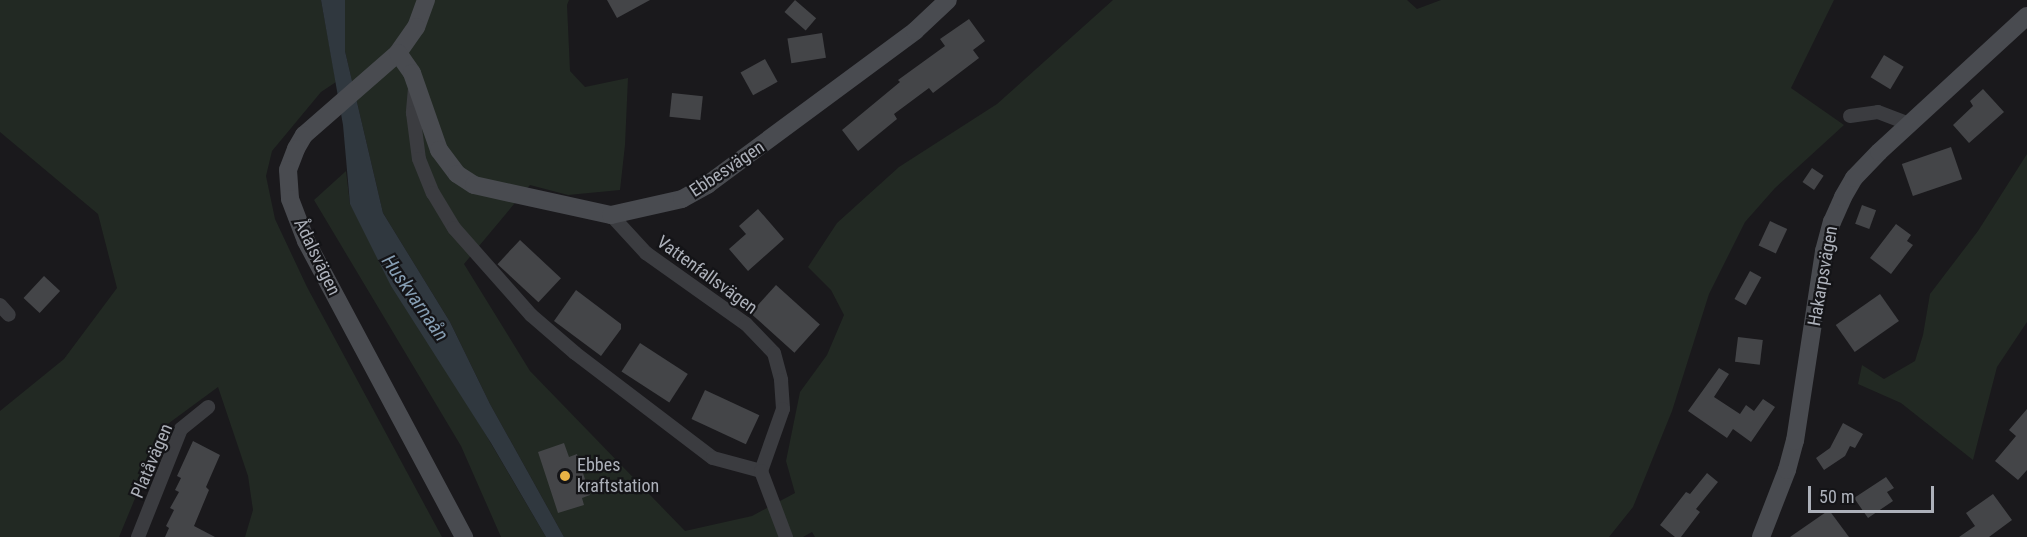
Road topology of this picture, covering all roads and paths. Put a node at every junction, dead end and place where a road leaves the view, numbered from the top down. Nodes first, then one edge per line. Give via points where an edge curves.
1 (426, 0) edge
2 (948, 0) edge
3 (2027, 16) edge
4 (398, 53) junction
5 (416, 83) junction
6 (1850, 116) dead end
7 (1909, 124) junction
8 (611, 215) junction
9 (208, 407) dead end
10 (761, 471) junction
11 (138, 537) edge
12 (464, 537) edge
13 (786, 537) edge
14 (1761, 537) edge

1 - 4 street, Ådalsvägen via 416,27
2 - 8 street, Ebbesvägen via 915,31 707,185 682,199
3 - 7 street, Hakarpsvägen
4 - 5 street, Ebbesvägen
4 - 12 street, Ådalsvägen via 304,135 288,170 290,200 306,241
5 - 8 street, Ebbesvägen via 439,150 457,174 474,185
5 - 10 street via 413,113 419,159 453,228 531,315 575,353 713,458
6 - 7 street via 1878,112
7 - 14 street, Hakarpsvägen via 1854,178 1832,222 1824,251 1795,441
8 - 10 street, Vattenfallsvägen via 646,253 746,324 774,354 783,409
9 - 11 street, Platåvägen via 181,429
10 - 13 street

